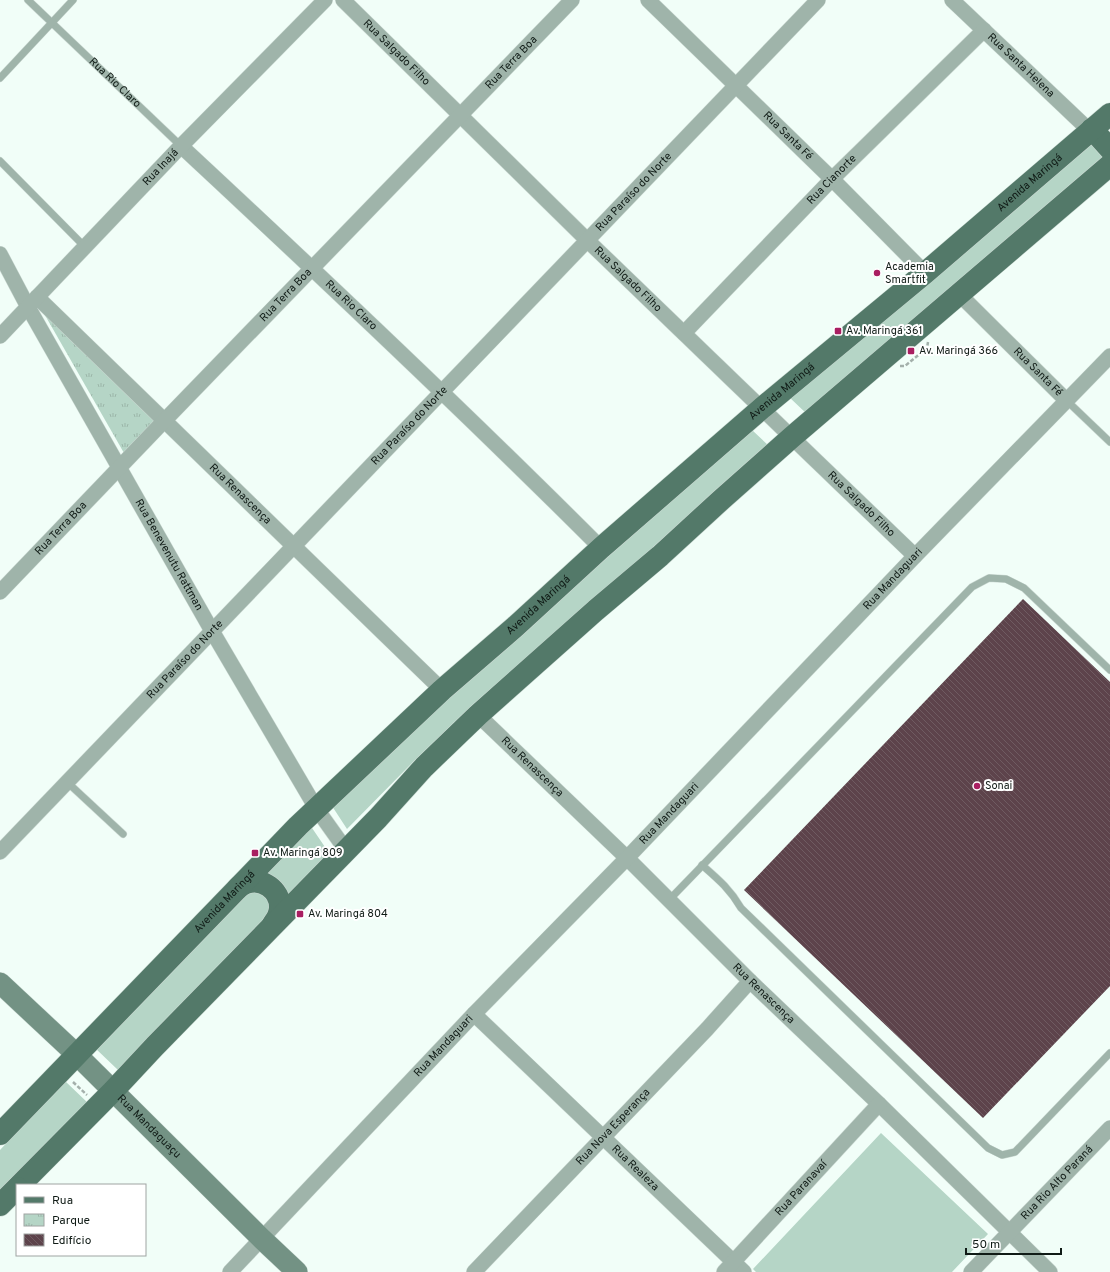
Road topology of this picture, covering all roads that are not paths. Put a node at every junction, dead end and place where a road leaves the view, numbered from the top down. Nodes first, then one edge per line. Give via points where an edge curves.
1 (28, 0) edge
2 (73, 0) edge
3 (325, 0) edge
4 (343, 0) edge
5 (572, 0) edge
6 (648, 0) edge
7 (818, 0) edge
8 (952, 0) edge
9 (52, 23) junction
10 (984, 30) junction
11 (0, 78) edge
12 (736, 86) junction
13 (1110, 114) edge
14 (460, 115) junction
15 (1091, 130) junction
16 (181, 146) junction
17 (1110, 149) edge
18 (0, 161) edge
19 (1110, 165) edge
20 (832, 178) junction
21 (588, 241) junction
22 (85, 247) junction
23 (0, 254) edge
24 (313, 268) junction
25 (925, 273) junction
26 (959, 294) junction
27 (33, 302) junction
28 (684, 333) junction
29 (0, 336) edge
30 (1110, 356) edge
31 (442, 391) junction
32 (1066, 400) junction
33 (762, 408) junction
34 (164, 421) junction
35 (792, 437) junction
36 (1110, 442) edge
37 (120, 468) junction
38 (294, 545) junction
39 (601, 548) junction
40 (915, 556) junction
41 (0, 592) edge
42 (212, 631) junction
43 (1110, 670) edge
44 (442, 690) junction
45 (478, 715) junction
46 (67, 782) junction
47 (316, 808) junction
48 (123, 834) dead end
49 (346, 850) junction
50 (0, 852) edge
51 (626, 858) junction
52 (702, 865) junction
53 (238, 888) junction
54 (669, 900) junction
55 (273, 924) junction
56 (750, 981) junction
57 (0, 982) edge
58 (474, 1014) junction
59 (1110, 1053) edge
60 (76, 1054) junction
61 (113, 1091) junction
62 (879, 1104) junction
63 (1110, 1128) edge
64 (0, 1134) edge
65 (603, 1138) junction
66 (21, 1184) edge
67 (16, 1189) edge
68 (0, 1205) edge
69 (1010, 1232) junction
70 (262, 1239) junction
71 (729, 1267) edge
72 (230, 1272) edge
73 (297, 1272) edge
74 (474, 1272) edge
75 (744, 1272) edge
76 (971, 1272) edge
77 (1050, 1272) edge

1 - 9 lane, Rua Rio Claro
2 - 9 lane
3 - 16 street, Rua Inajá
4 - 14 street, Rua Salgado Filho
5 - 14 street, Rua Terra Boa
6 - 12 street, Rua Santa Fé
7 - 12 street, Rua Paraíso do Norte
8 - 10 street, Rua Santa Helena
9 - 11 lane
9 - 16 lane, Rua Rio Claro
10 - 15 street, Rua Santa Helena
10 - 20 street, Rua Cianorte
12 - 20 street, Rua Santa Fé
12 - 21 street, Rua Paraíso do Norte
13 - 15 main road, Avenida Maringá
14 - 21 street, Rua Salgado Filho
14 - 24 street, Rua Terra Boa
15 - 17 main road
15 - 25 main road, Avenida Maringá
16 - 22 street, Rua Inajá
16 - 24 street, Rua Rio Claro
18 - 22 lane
19 - 26 main road
20 - 25 street, Rua Santa Fé
20 - 28 street, Rua Cianorte
21 - 28 street, Rua Salgado Filho
21 - 31 street, Rua Paraíso do Norte
22 - 27 street, Rua Inajá
23 - 27 street, Rua Benevenutu Rattman
24 - 31 street, Rua Rio Claro
24 - 34 street, Rua Terra Boa
25 - 33 main road, Avenida Maringá
26 - 32 street, Rua Santa Fé
26 - 35 main road
27 - 29 street, Rua Inajá
27 - 34 street, Rua Renascença
27 - 37 street, Rua Benevenutu Rattman
28 - 33 street, Rua Salgado Filho
30 - 32 street, Rua Mandaguari
31 - 38 street, Rua Paraíso do Norte
31 - 39 street, Rua Rio Claro
32 - 36 lane
32 - 40 street, Rua Mandaguari
33 - 35 street, Rua Salgado Filho
33 - 39 main road, Avenida Maringá
34 - 37 street, Rua Terra Boa
34 - 38 street, Rua Renascença
35 - 40 street, Rua Salgado Filho
35 - 45 main road
37 - 41 street, Rua Terra Boa
37 - 42 street, Rua Benevenutu Rattman
38 - 42 street, Rua Paraíso do Norte
38 - 44 street, Rua Renascença
39 - 44 main road, Avenida Maringá
40 - 51 street, Rua Mandaguari
42 - 46 street, Rua Paraíso do Norte
42 - 47 street, Rua Benevenutu Rattman
43 - 52 lane via 1024,588 1006,579 989,578 972,587
44 - 47 main road, Avenida Maringá
45 - 49 main road via 424,767
45 - 51 street, Rua Renascença
46 - 48 lane
46 - 50 street, Rua Paraíso do Norte
47 - 49 street, Rua Benevenutu Rattman
47 - 53 main road, Avenida Maringá
49 - 55 main road
51 - 54 street, Rua Renascença
51 - 58 street, Rua Mandaguari
52 - 54 lane
52 - 59 lane via 725,885 741,908 982,1143 1002,1155 1015,1152
53 - 55 main road via 256,881 265,883 273,889 280,907
53 - 60 main road, Avenida Maringá
54 - 56 street, Rua Renascença
55 - 61 main road
56 - 62 street, Rua Renascença
56 - 65 street, Rua Nova Esperança
57 - 60 street, Rua Mandaguaçu
58 - 65 street, Rua Realeza
58 - 70 street, Rua Mandaguari
60 - 61 street, Rua Mandaguaçu
60 - 64 main road, Avenida Maringá
61 - 66 main road
61 - 70 street, Rua Mandaguaçu
62 - 69 street, Rua Renascença
62 - 71 street, Rua Paranavaí
63 - 69 street, Rua Rio Alto Paraná
65 - 71 street, Rua Realeza
65 - 74 street, Rua Nova Esperança
67 - 68 main road
69 - 76 street, Rua Rio Alto Paraná
69 - 77 street, Rua Renascença
70 - 72 street, Rua Mandaguari
70 - 73 street, Rua Mandaguaçu
71 - 75 street, Rua Realeza

